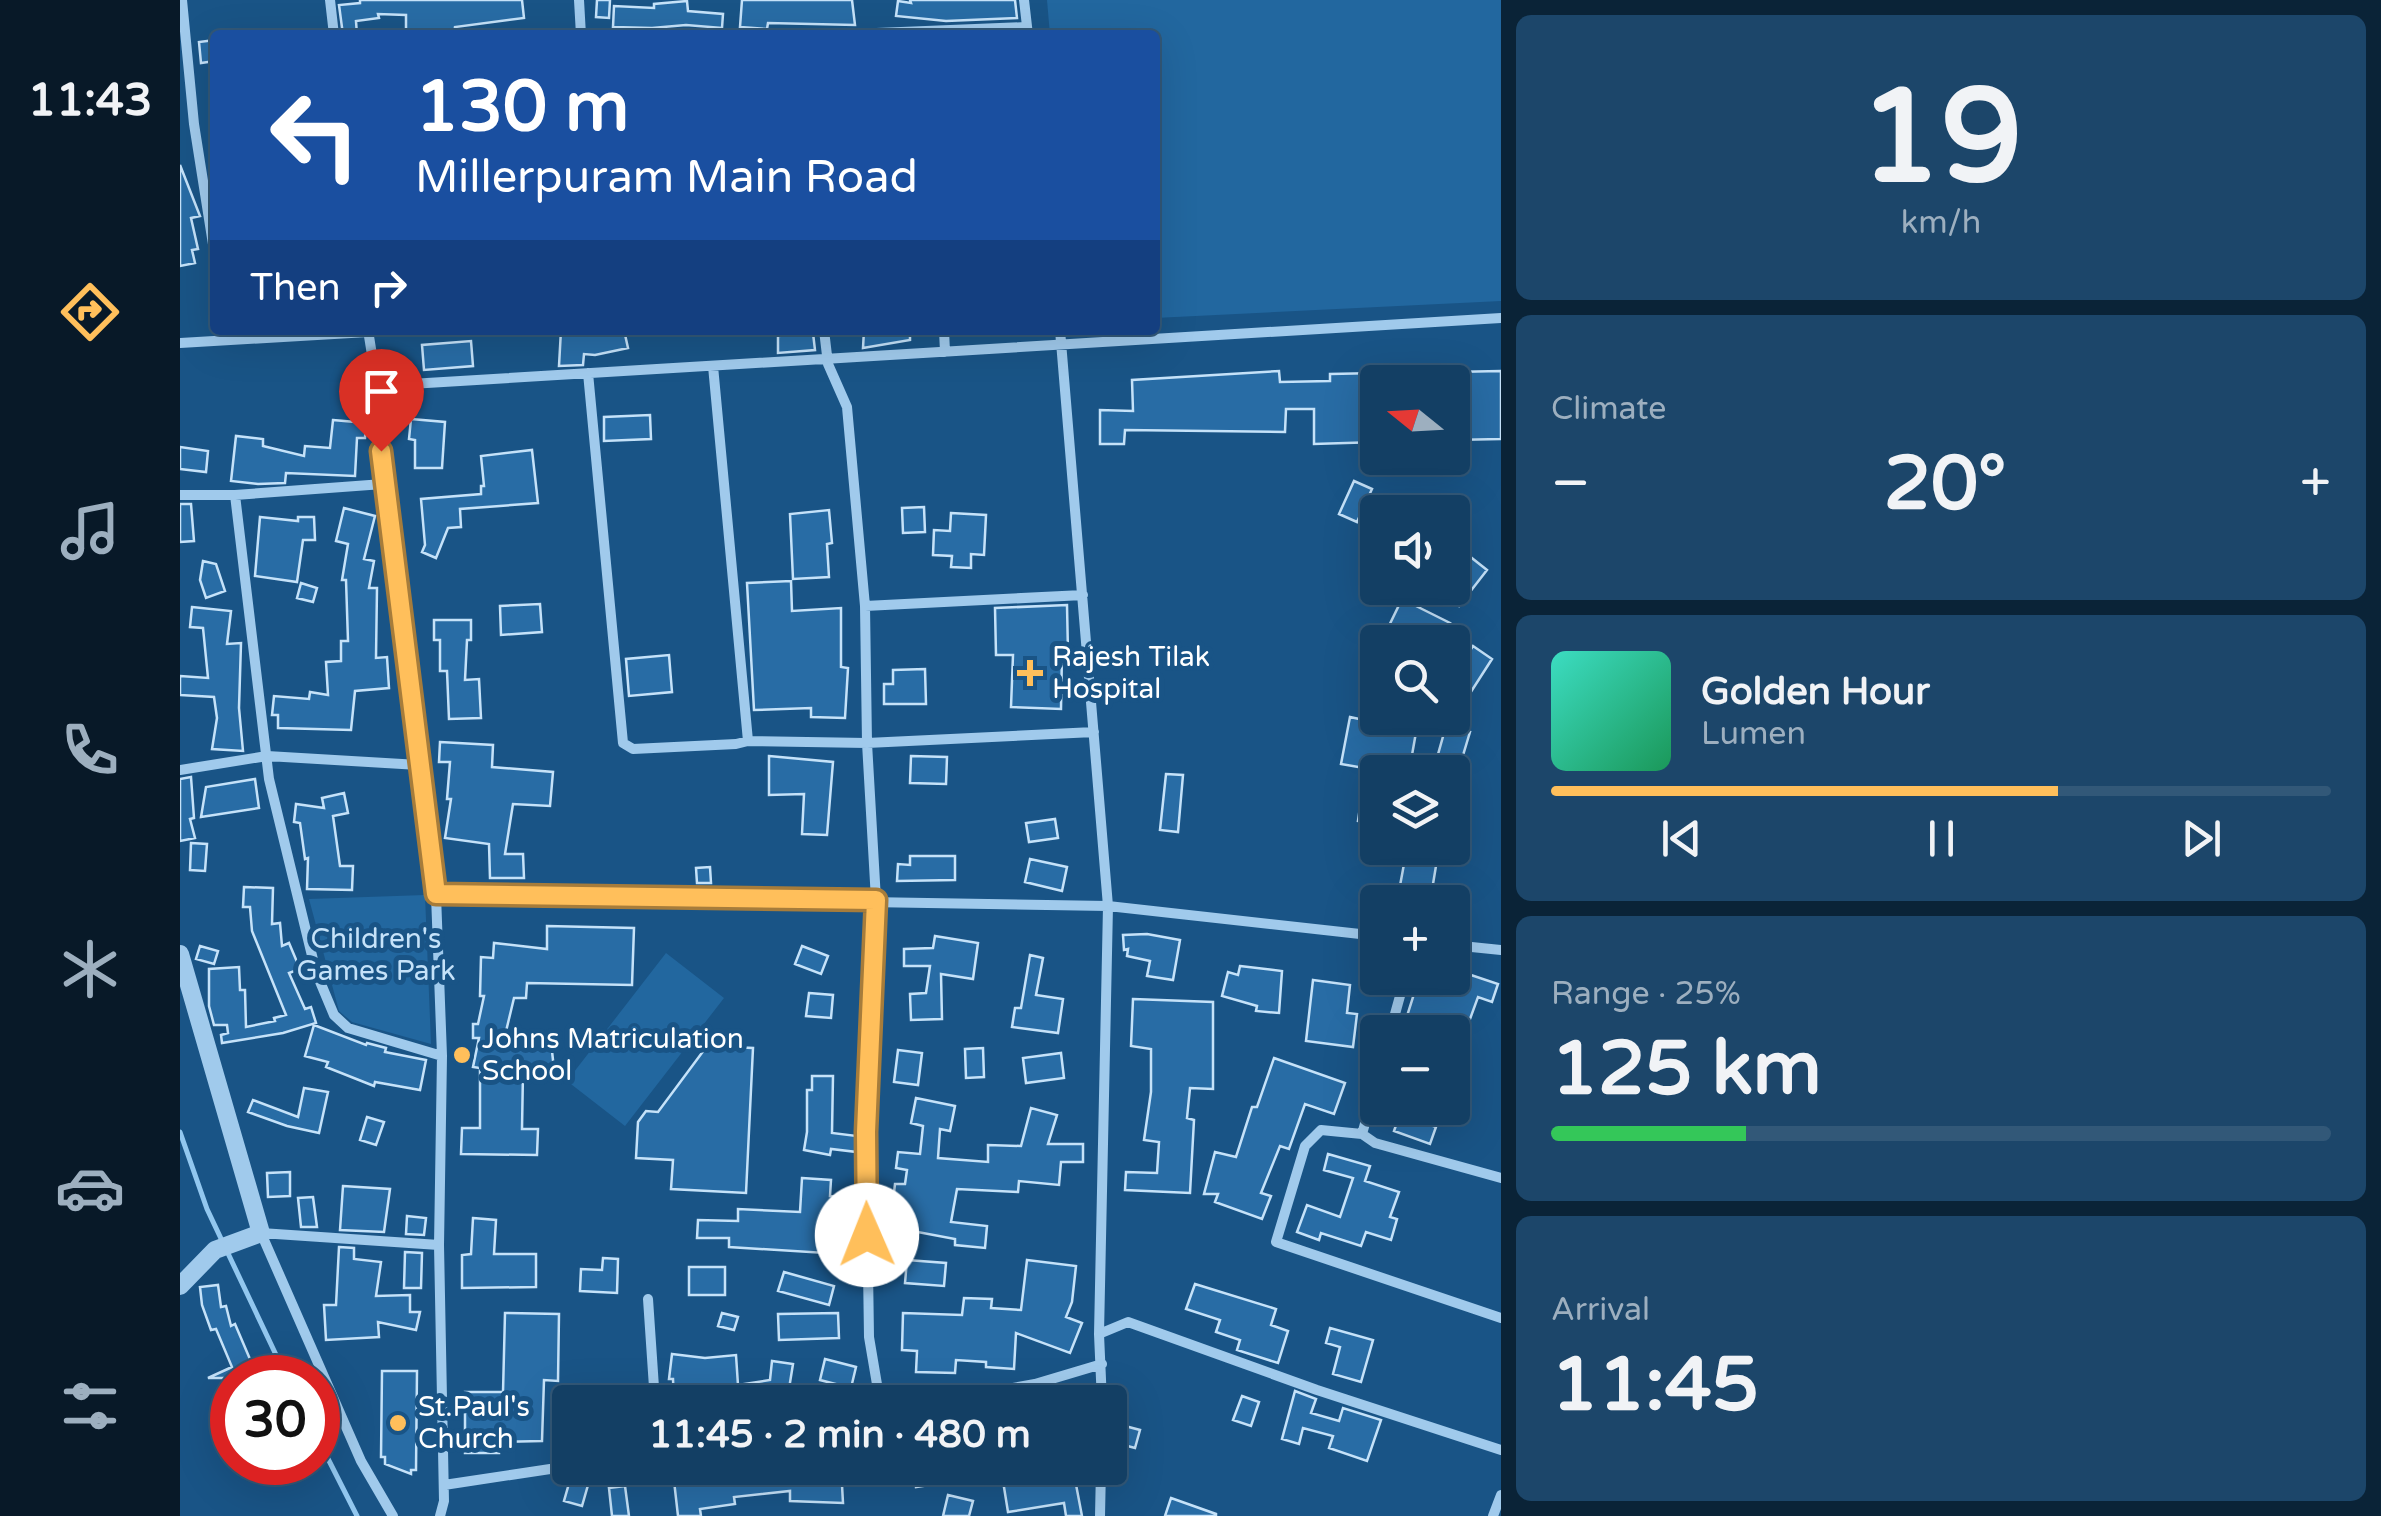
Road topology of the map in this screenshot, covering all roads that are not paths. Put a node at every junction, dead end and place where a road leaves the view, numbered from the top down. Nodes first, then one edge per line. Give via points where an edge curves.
1 (182, 0) edge
2 (330, 0) edge
3 (580, 0) edge
4 (1024, 0) edge
5 (333, 30) edge
6 (581, 30) edge
7 (1027, 30) edge
8 (194, 124) junction
9 (180, 126) edge
10 (210, 226) edge
11 (1501, 318) edge
12 (227, 335) edge
13 (369, 335) edge
14 (825, 335) edge
15 (944, 335) edge
16 (1061, 335) edge
17 (180, 343) edge
18 (1062, 344) junction
19 (945, 352) junction
20 (828, 358) junction
21 (713, 366) junction
22 (588, 373) junction
23 (377, 386) junction
24 (383, 484) junction
25 (180, 495) edge
26 (235, 496) junction
27 (1082, 594) junction
28 (864, 606) junction
29 (1094, 732) junction
30 (748, 740) junction
31 (867, 742) junction
32 (267, 756) junction
33 (419, 765) junction
34 (180, 770) edge
35 (436, 894) junction
36 (876, 900) junction
37 (1108, 906) junction
38 (1360, 934) edge
39 (1470, 947) edge
40 (1501, 950) edge
41 (180, 954) edge
42 (442, 1056) junction
43 (1365, 1125) edge
44 (1362, 1134) junction
45 (1501, 1178) edge
46 (261, 1233) junction
47 (439, 1245) junction
48 (180, 1286) edge
49 (648, 1299) dead end
50 (1501, 1318) edge
51 (1100, 1334) junction
52 (1102, 1364) junction
53 (655, 1385) edge
54 (877, 1385) edge
55 (1028, 1385) edge
56 (1102, 1385) edge
57 (1501, 1450) edge
58 (552, 1469) edge
59 (444, 1485) junction
60 (1101, 1485) edge
61 (1501, 1495) edge
62 (444, 1501) junction
63 (393, 1516) edge
64 (440, 1516) edge
65 (451, 1516) edge
66 (1100, 1516) edge
67 (1493, 1516) edge

1 - 8 street
2 - 5 street
3 - 6 street
4 - 7 street
8 - 9 street
8 - 10 street
11 - 18 street
12 - 17 street
13 - 23 street
14 - 20 street
15 - 19 street
16 - 18 street
18 - 19 street
18 - 27 street
19 - 20 street
20 - 21 street
20 - 28 street via 847,407
21 - 22 street
21 - 30 street
22 - 23 street
22 - 30 street via 624,743 632,748
23 - 24 street
24 - 26 street
24 - 33 street
25 - 26 street
26 - 32 street
27 - 28 street
27 - 29 street
28 - 31 street
29 - 31 street
29 - 37 street
30 - 31 street
31 - 36 street
32 - 33 street
32 - 34 street
32 - 42 street via 316,972 334,1015 348,1028
33 - 35 street
35 - 36 street
35 - 42 street
36 - 37 street
36 - 54 street via 866,1132 868,1337
37 - 38 street
37 - 51 street
39 - 40 street
41 - 46 street
42 - 47 street
43 - 44 street
44 - 45 street
44 - 50 street via 1321,1130 1305,1146 1276,1242
46 - 47 street
46 - 48 street via 223,1247
46 - 63 street via 361,1462
47 - 59 street
49 - 53 street
51 - 52 street
51 - 57 street via 1128,1322
52 - 55 street
52 - 56 street
58 - 59 street
59 - 62 street
60 - 66 street
61 - 67 street
62 - 64 street
62 - 65 street

